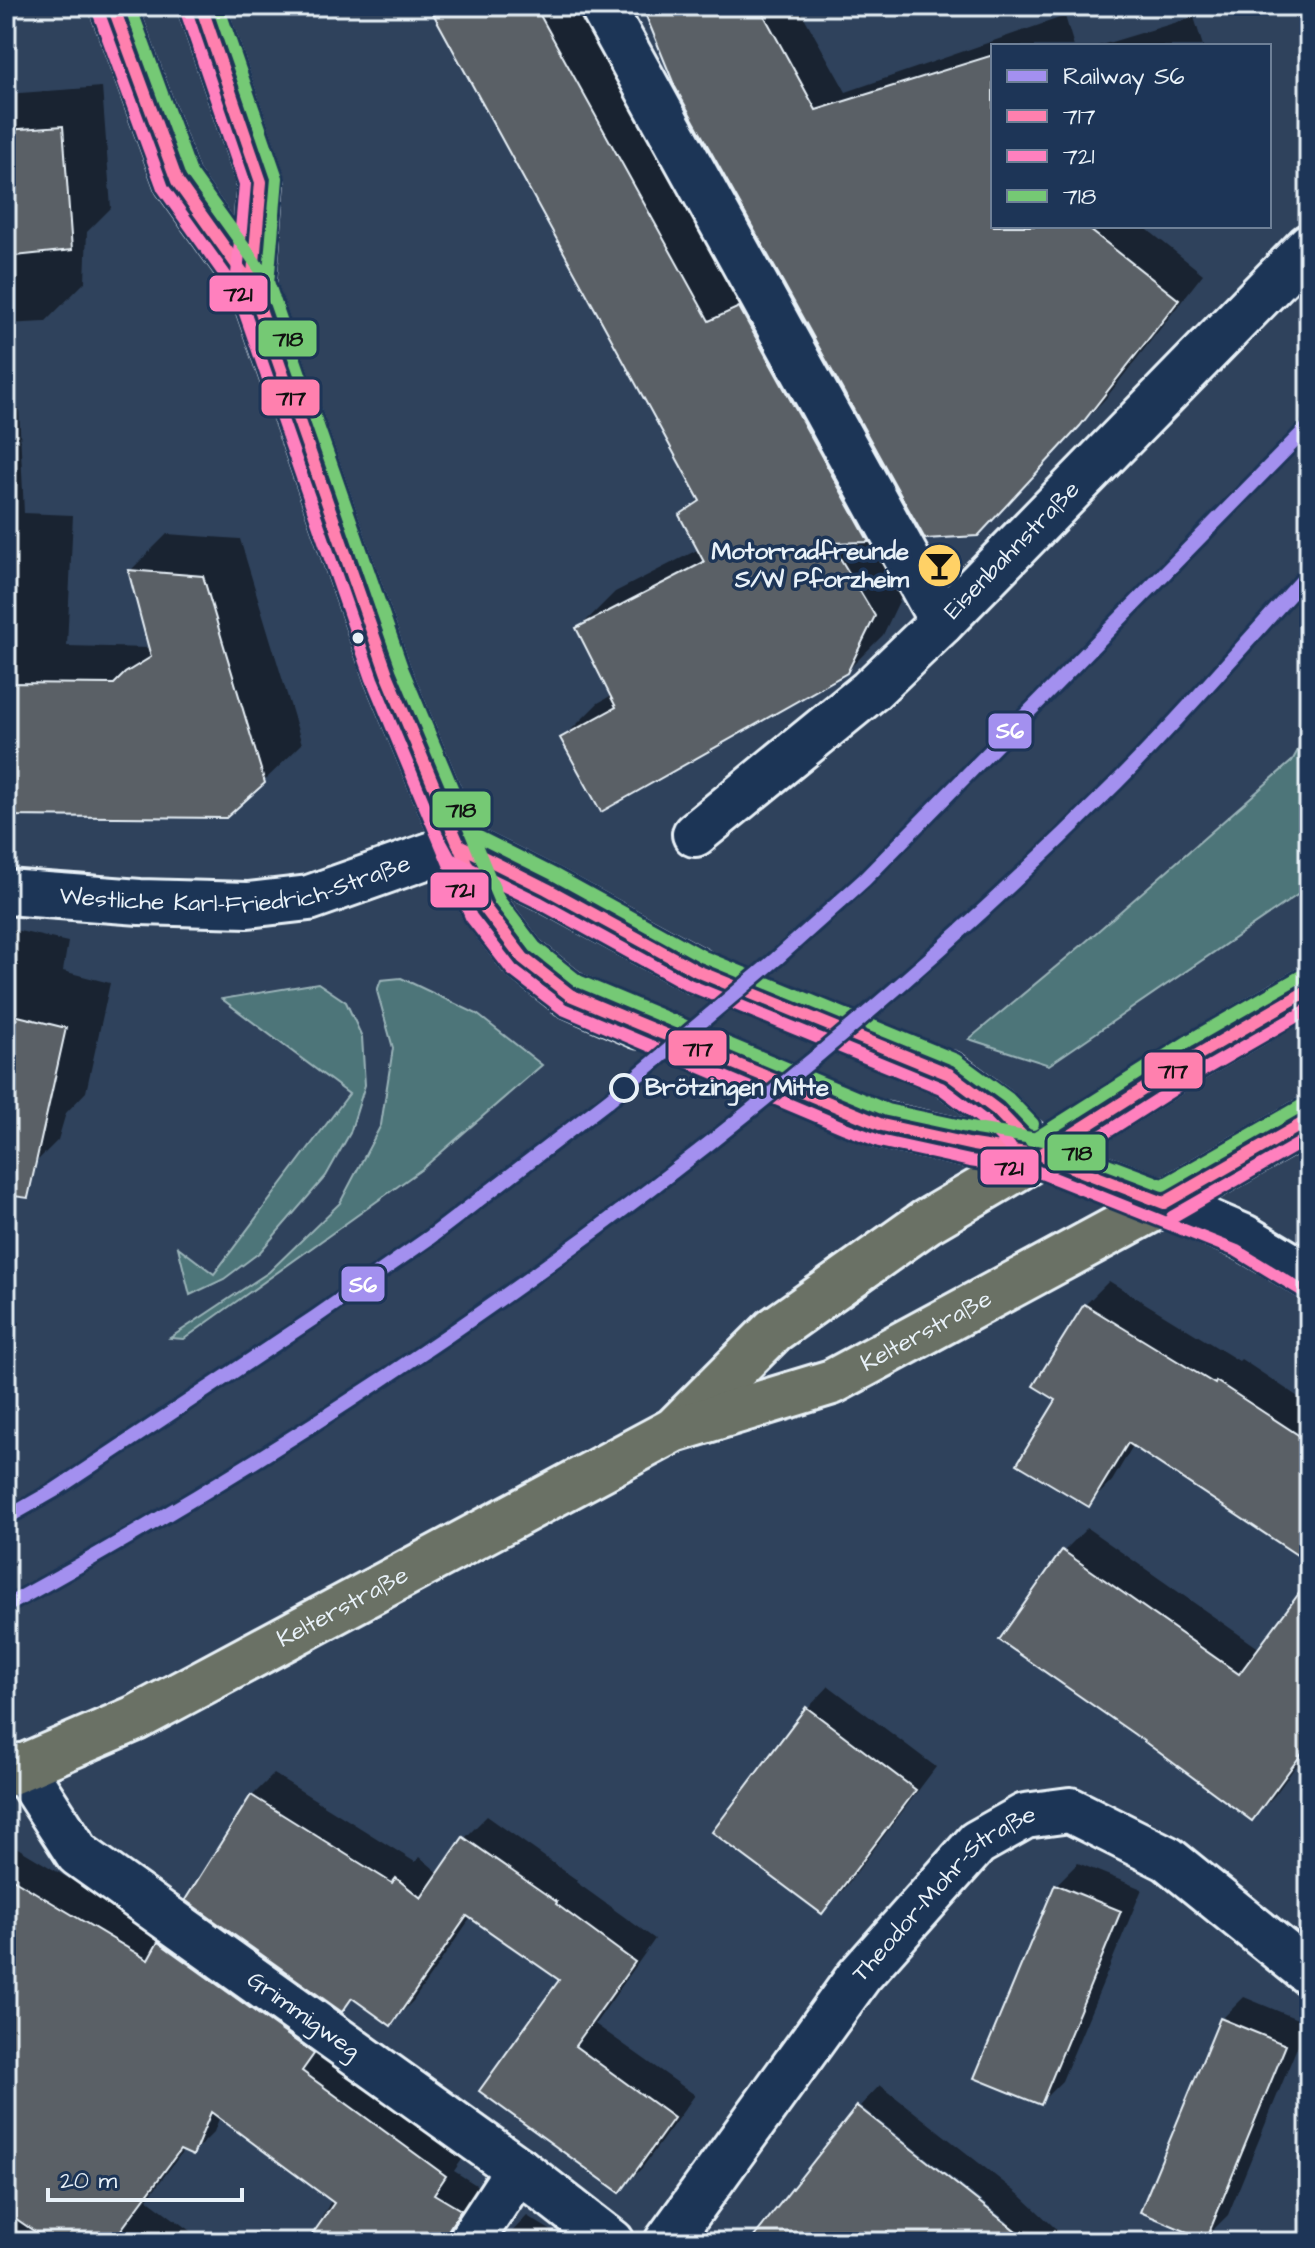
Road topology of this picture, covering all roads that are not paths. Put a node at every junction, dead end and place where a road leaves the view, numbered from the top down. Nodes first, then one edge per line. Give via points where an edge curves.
1 (113, 6) edge
2 (201, 6) edge
3 (602, 6) edge
4 (1309, 246) edge
5 (252, 286) junction
6 (942, 622) junction
7 (695, 834) dead end
8 (459, 845) junction
9 (6, 892) edge
10 (697, 971) tunnel mouth
11 (1309, 990) edge
12 (640, 1026) tunnel mouth
13 (949, 1074) tunnel mouth
14 (1309, 1120) edge
15 (882, 1125) tunnel mouth
16 (1040, 1155) junction
17 (1164, 1203) junction
18 (1309, 1276) edge
19 (674, 1430) junction
20 (14, 1770) edge
21 (1309, 1973) edge
22 (518, 2169) junction
23 (470, 2242) edge
24 (612, 2242) edge
25 (667, 2242) edge

1 - 5 street via 177,181
2 - 5 street via 261,182
3 - 6 street
4 - 6 street, Eisenbahnstraße
5 - 8 street via 387,674
6 - 7 street, Eisenbahnstraße via 870,691
8 - 9 street, Westliche Karl-Friedrich-Straße via 309,898 248,905
8 - 10 street
8 - 12 street via 485,908 523,958 570,995
11 - 16 main road, Kelterstraße
13 - 16 street via 997,1110
14 - 17 main road, Kelterstraße
15 - 16 street
16 - 17 street
16 - 19 main road, Kelterstraße via 926,1222 774,1330
17 - 18 street via 1244,1237
17 - 19 main road, Kelterstraße via 832,1382
19 - 20 main road, Kelterstraße via 136,1718
20 - 22 street, Grimmigweg via 78,1854
21 - 25 street, Theodor-Mohr-Straße via 1168,1859 1070,1810 1025,1816 977,1843 859,1976
22 - 23 street
22 - 24 street, Grimmigweg

